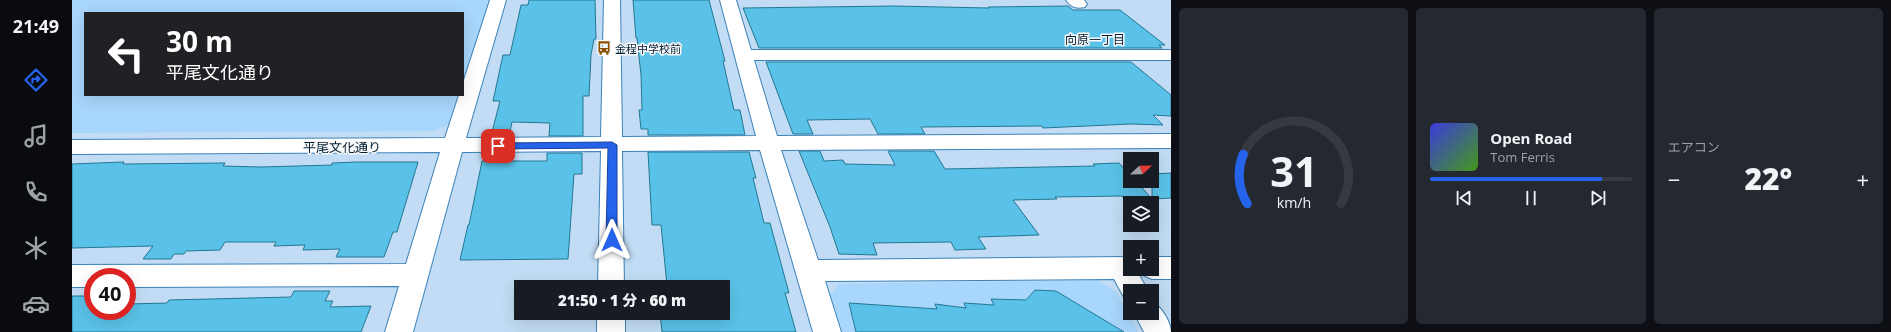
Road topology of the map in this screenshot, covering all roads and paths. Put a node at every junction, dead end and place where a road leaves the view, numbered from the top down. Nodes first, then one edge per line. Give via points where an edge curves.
1 (498, 0) edge
2 (612, 0) edge
3 (728, 0) edge
4 (1138, 52) junction
5 (1171, 55) edge
6 (743, 56) junction
7 (1158, 70) dead end
8 (1171, 141) edge
9 (768, 142) junction
10 (612, 145) junction
11 (453, 146) junction
12 (72, 147) edge
13 (1123, 268) edge
14 (1159, 268) edge
15 (1171, 268) edge
16 (808, 271) junction
17 (416, 275) junction
18 (72, 276) edge
19 (611, 280) edge
20 (611, 320) edge
21 (1152, 320) edge
22 (399, 332) edge
23 (611, 332) edge
24 (827, 332) edge
25 (1159, 332) edge

1 - 11 street
2 - 10 street
3 - 6 street
4 - 5 street
4 - 6 street
4 - 7 street
6 - 9 street
8 - 9 street, 平尾文化通り
9 - 10 street, 平尾文化通り
9 - 16 street
10 - 11 street, 平尾文化通り
10 - 19 street
11 - 12 street, 平尾文化通り
11 - 17 street
13 - 16 street
14 - 15 street
16 - 24 street
17 - 18 street
17 - 22 street
20 - 23 street
21 - 25 street

